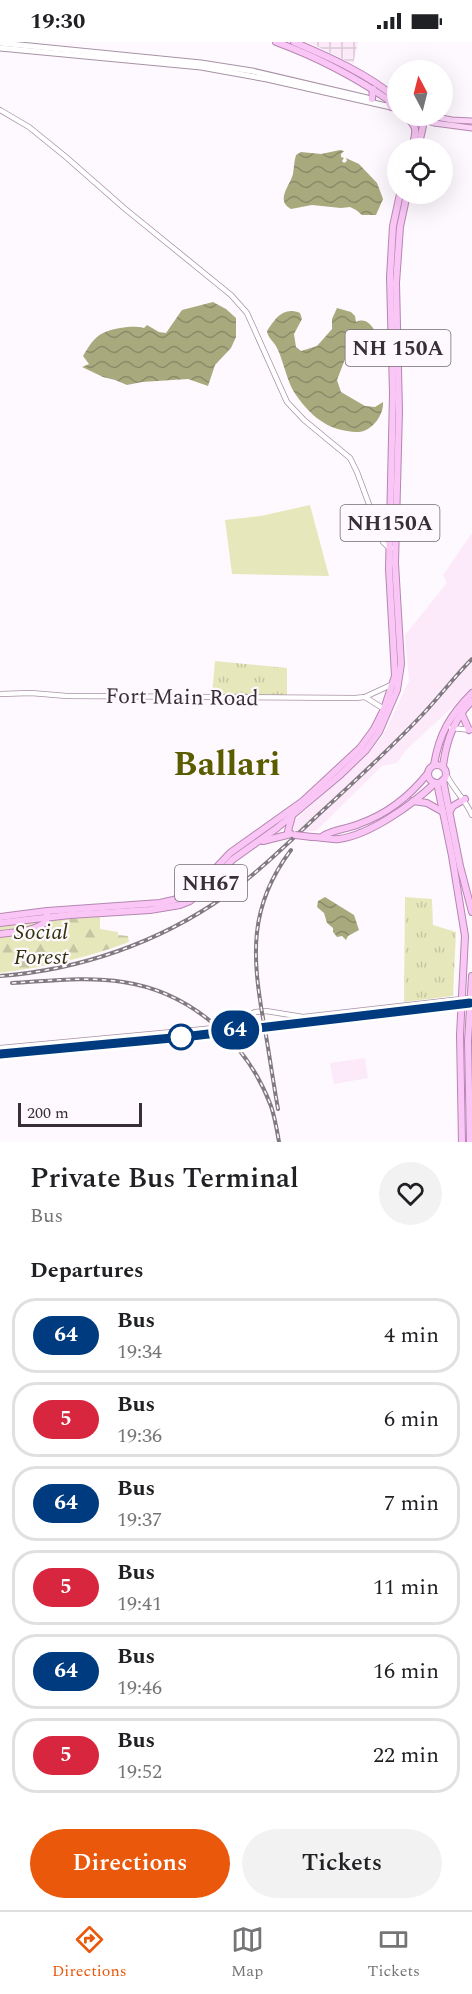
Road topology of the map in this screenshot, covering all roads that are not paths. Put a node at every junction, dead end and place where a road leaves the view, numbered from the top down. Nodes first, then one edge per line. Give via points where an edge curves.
1 (276, 42) edge
2 (294, 42) edge
3 (0, 43) edge
4 (0, 48) edge
5 (373, 89) junction
6 (387, 95) edge
7 (387, 100) edge
8 (373, 101) junction
9 (387, 104) edge
10 (0, 110) edge
11 (453, 120) edge
12 (472, 121) edge
13 (453, 124) edge
14 (472, 128) edge
15 (398, 204) edge
16 (405, 204) edge
17 (392, 548) junction
18 (396, 684) junction
19 (472, 693) edge
20 (0, 694) edge
21 (365, 697) junction
22 (472, 701) edge
23 (384, 709) junction
24 (461, 712) junction
25 (445, 728) junction
26 (453, 728) junction
27 (471, 730) edge
28 (434, 765) junction
29 (443, 766) junction
30 (428, 773) junction
31 (440, 780) junction
32 (465, 799) junction
33 (412, 801) junction
34 (446, 811) junction
35 (290, 814) junction
36 (472, 815) edge
37 (272, 828) junction
38 (289, 834) junction
39 (323, 836) junction
40 (253, 841) junction
41 (472, 912) edge
42 (47, 914) junction
43 (0, 917) edge
44 (0, 923) edge
45 (0, 934) edge
46 (472, 976) edge
47 (462, 1001) junction
48 (470, 1001) junction
49 (0, 1048) edge
50 (0, 1054) edge
51 (460, 1082) junction
52 (469, 1083) junction
53 (462, 1142) edge
54 (470, 1142) edge

1 - 5 highway via 322,60
2 - 6 highway via 381,86
3 - 8 main road via 201,63 252,71
4 - 8 main road via 201,67
5 - 7 highway
5 - 8 highway
8 - 9 main road
10 - 17 street via 54,147 231,295 247,313 287,402 350,458 383,542
11 - 12 main road
13 - 14 main road
15 - 17 highway, NH150A via 390,277
16 - 17 highway, NH 150A via 396,283 399,411
17 - 18 highway, NH150A
17 - 18 highway, NH 150A via 400,674
18 - 21 street, Fort Main Road
18 - 23 highway, NH150A
18 - 35 highway via 390,709 373,742 339,776
19 - 25 highway
20 - 21 street, Fort Main Road
21 - 23 street
22 - 24 highway
23 - 35 highway, NH150A via 360,748
24 - 26 highway
24 - 27 highway
25 - 26 street
25 - 28 highway
26 - 27 street
26 - 29 highway
28 - 29 highway
28 - 30 highway
29 - 31 highway
30 - 31 highway via 430,779
30 - 39 highway via 398,804 376,817
31 - 32 street via 449,781
31 - 33 highway
31 - 34 highway
31 - 34 highway via 441,802
32 - 34 highway
32 - 36 street
33 - 34 highway
33 - 39 highway via 365,831 330,840
34 - 41 highway
34 - 47 highway via 464,927
35 - 37 highway, NH150A
35 - 38 highway
37 - 38 highway
37 - 40 highway, NH67
38 - 39 highway, bridge
38 - 40 highway
40 - 42 highway, NH67 via 230,853 182,898
40 - 42 highway, NH67 via 190,900 139,911
42 - 43 highway, NH67
42 - 44 highway
42 - 45 highway via 46,922 39,926
46 - 48 highway
47 - 48 street
47 - 49 street via 303,1017 255,1012 228,1026
47 - 50 street via 357,1018
47 - 51 highway
48 - 52 highway
51 - 52 highway
51 - 53 highway
52 - 54 highway

